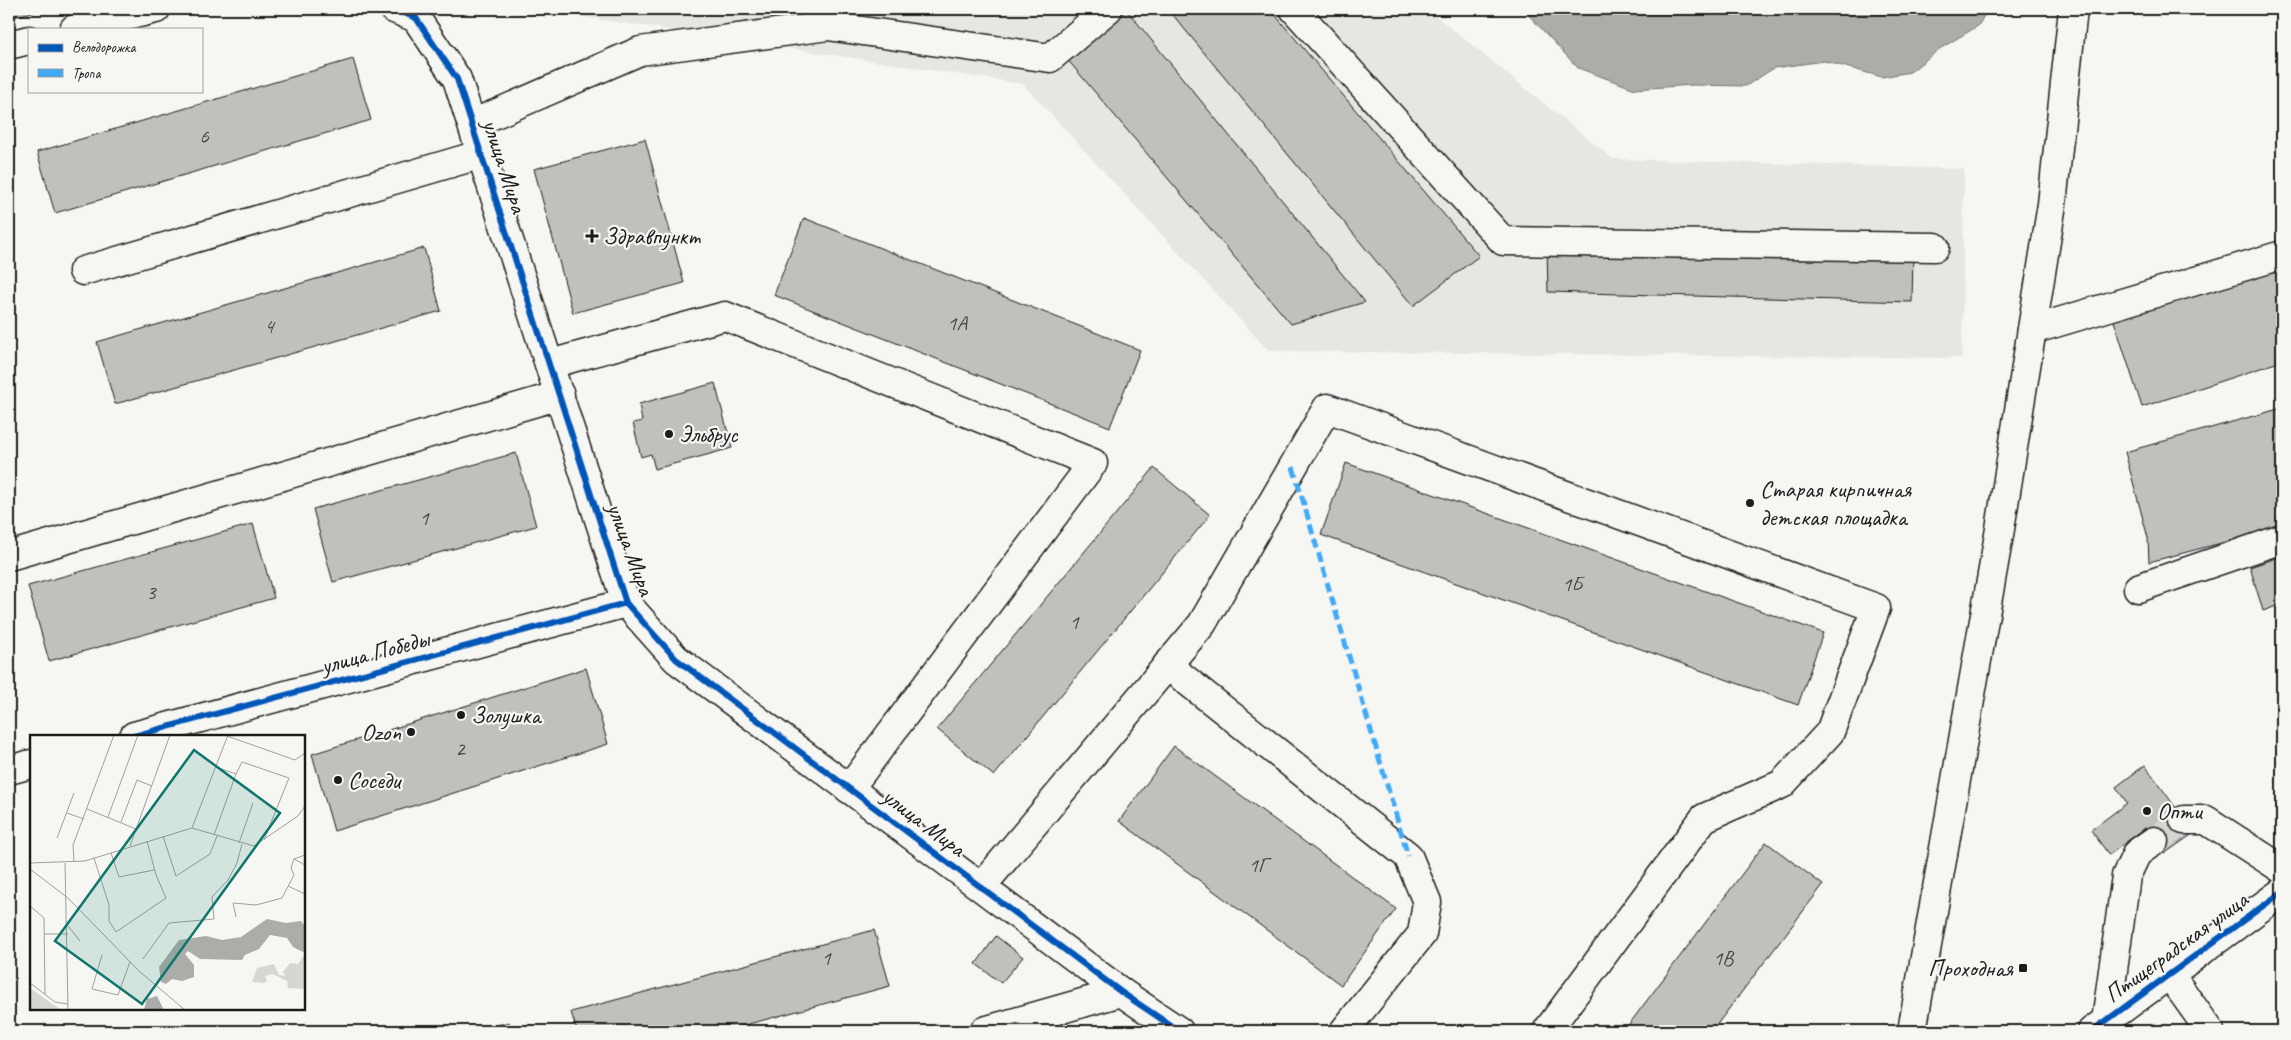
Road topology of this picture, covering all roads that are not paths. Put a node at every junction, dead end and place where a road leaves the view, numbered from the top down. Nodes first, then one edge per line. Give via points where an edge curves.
1 (156, 9) edge
2 (394, 9) edge
3 (1108, 9) edge
4 (1294, 9) edge
5 (2073, 9) edge
6 (78, 28) edge
7 (28, 40) edge
8 (9, 45) edge
9 (472, 124) junction
10 (482, 154) junction
11 (1935, 247) dead end
12 (2282, 255) edge
13 (82, 271) dead end
14 (2032, 330) junction
15 (550, 364) junction
16 (560, 395) junction
17 (2282, 539) edge
18 (9, 556) edge
19 (2138, 588) dead end
20 (626, 603) junction
21 (1167, 666) junction
22 (138, 735) edge
23 (849, 789) junction
24 (2184, 820) tunnel mouth
25 (2154, 841) tunnel mouth
26 (2282, 869) edge
27 (981, 887) junction
28 (2282, 892) edge
29 (2170, 974) junction
30 (1121, 992) junction
31 (2099, 1026) edge
32 (984, 1031) edge
33 (1179, 1031) edge
34 (1344, 1031) edge
35 (1547, 1031) edge
36 (1912, 1031) edge
37 (2210, 1031) edge

1 - 6 street
2 - 9 street, улица Мира via 416,18 457,79
3 - 9 street via 1050,58 828,26 640,51
4 - 11 street via 1503,241
5 - 14 street via 2052,204
7 - 8 street
9 - 10 street, улица Мира
10 - 13 street
10 - 15 street, улица Мира
12 - 14 street
14 - 36 street
15 - 16 street, улица Мира
15 - 23 street via 725,316 1093,463
16 - 18 street
16 - 20 street, улица Мира
17 - 19 street
20 - 22 street, улица Победы
20 - 23 street, улица Мира via 676,659
21 - 27 street
21 - 34 street via 1408,856 1427,902 1422,934
21 - 35 street via 1202,624 1327,408 1876,608 1830,732 1782,784 1704,818
23 - 27 street, улица Мира
24 - 26 street via 2206,820
25 - 31 street via 2137,854 2126,876
27 - 30 street, улица Мира
28 - 29 street, Птицеградская улица
29 - 31 street, Птицеградская улица
29 - 37 street
30 - 32 street
30 - 33 street, улица Мира

